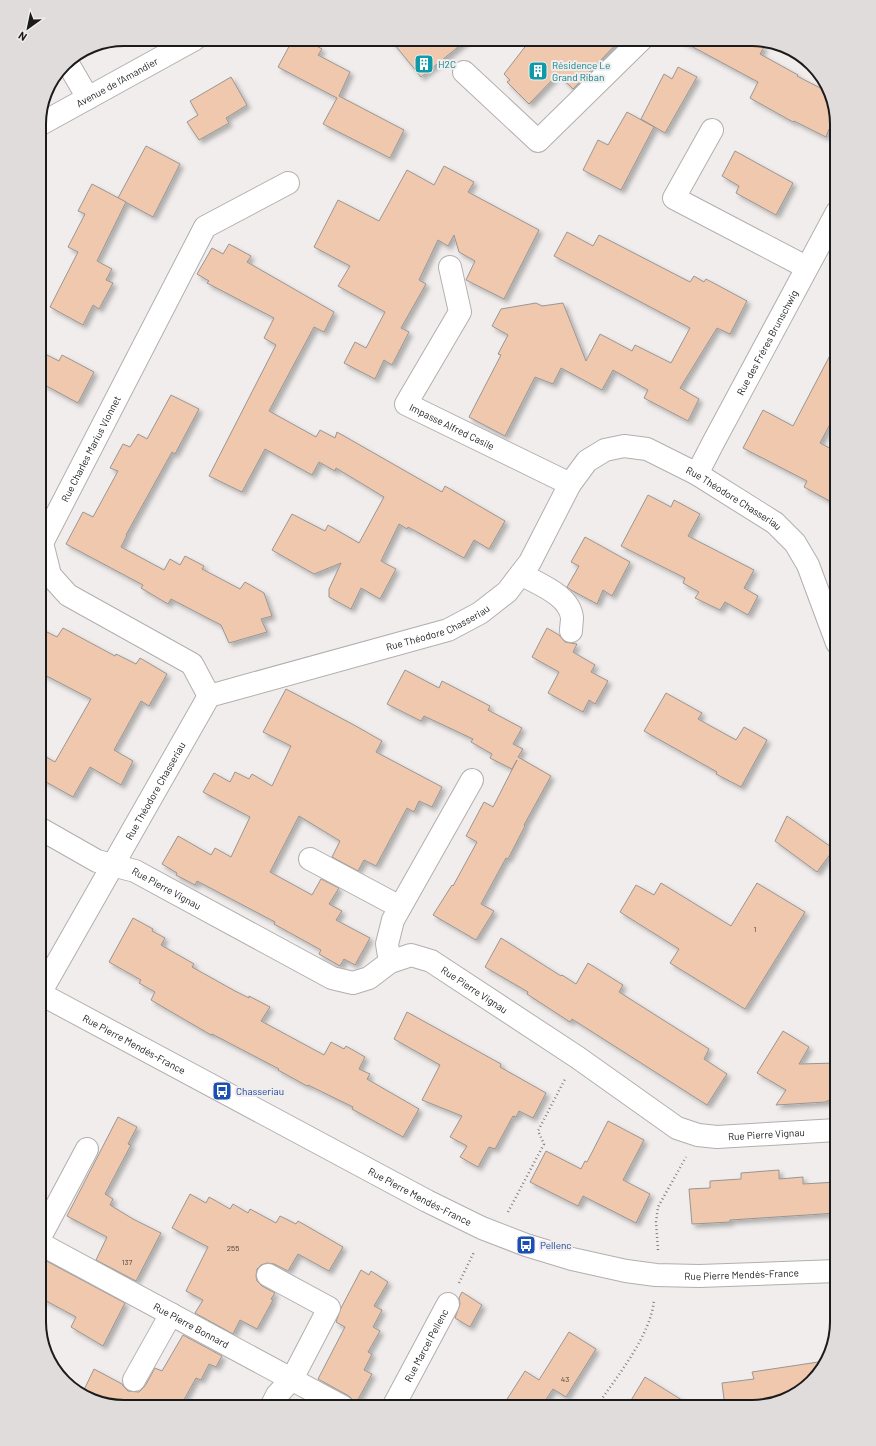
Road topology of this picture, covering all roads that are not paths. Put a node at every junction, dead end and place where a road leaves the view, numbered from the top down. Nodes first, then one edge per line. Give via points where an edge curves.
1 (183, 46) edge
2 (635, 46) edge
3 (70, 68) edge
4 (464, 72) dead end
5 (88, 98) junction
6 (46, 121) edge
7 (712, 130) dead end
8 (288, 183) dead end
9 (830, 224) edge
10 (450, 267) dead end
11 (806, 267) junction
12 (697, 474) junction
13 (570, 484) junction
14 (46, 534) edge
15 (46, 558) edge
16 (521, 574) junction
17 (830, 624) edge
18 (571, 631) dead end
19 (209, 696) junction
20 (472, 780) dead end
21 (46, 832) edge
22 (310, 859) dead end
23 (112, 865) junction
24 (400, 907) junction
25 (390, 962) junction
26 (46, 982) edge
27 (46, 998) edge
28 (830, 1130) edge
29 (87, 1149) dead end
30 (46, 1226) edge
31 (46, 1247) edge
32 (830, 1271) edge
33 (268, 1275) dead end
34 (448, 1304) road end
35 (171, 1314) junction
36 (292, 1379) junction
37 (134, 1380) dead end
38 (274, 1400) edge
39 (330, 1400) edge
40 (397, 1400) edge

1 - 5 street, Avenue de l'Amandier
2 - 4 street via 538,141
3 - 5 street
5 - 6 street, Avenue de l'Amandier
7 - 11 street via 674,198
8 - 14 street, Rue Charles Marius Vionnet via 204,226
9 - 11 street, Rue des Frères Brunschwig
10 - 13 street, Impasse Alfred Casile via 460,312 406,404
11 - 12 street, Rue des Frères Brunschwig
12 - 13 street, Rue Théodore Chasseriau via 647,449 624,446 606,450 587,461
12 - 17 street, Rue Théodore Chasseriau via 775,523 795,543 808,565
13 - 16 street, Rue Théodore Chasseriau via 530,562
15 - 19 street, Rue Charles Marius Vionnet via 50,575 68,595 192,664
16 - 18 street via 554,592 566,603 572,617
16 - 19 street, Rue Théodore Chasseriau via 507,592 480,613 448,630
19 - 23 street, Rue Théodore Chasseriau
20 - 24 street
21 - 23 street, Rue Pierre Vignau via 98,861
22 - 24 street
23 - 25 street, Rue Pierre Vignau via 135,871 332,978 353,983 369,978
23 - 26 street, Rue Théodore Chasseriau
24 - 25 street via 393,920 387,944
25 - 28 street, Rue Pierre Vignau via 411,956 431,961 577,1057 677,1128 698,1135 717,1137
27 - 32 street, Rue Pierre Mendés-France via 427,1201 482,1228 526,1245 572,1259 656,1275
29 - 30 street
31 - 35 street, Rue Pierre Bonnard
33 - 36 street via 329,1308
34 - 40 street, Rue Marcel Pellenc
35 - 36 street, Rue Pierre Bonnard
35 - 37 street
36 - 38 street
36 - 39 street, Rue Pierre Bonnard

